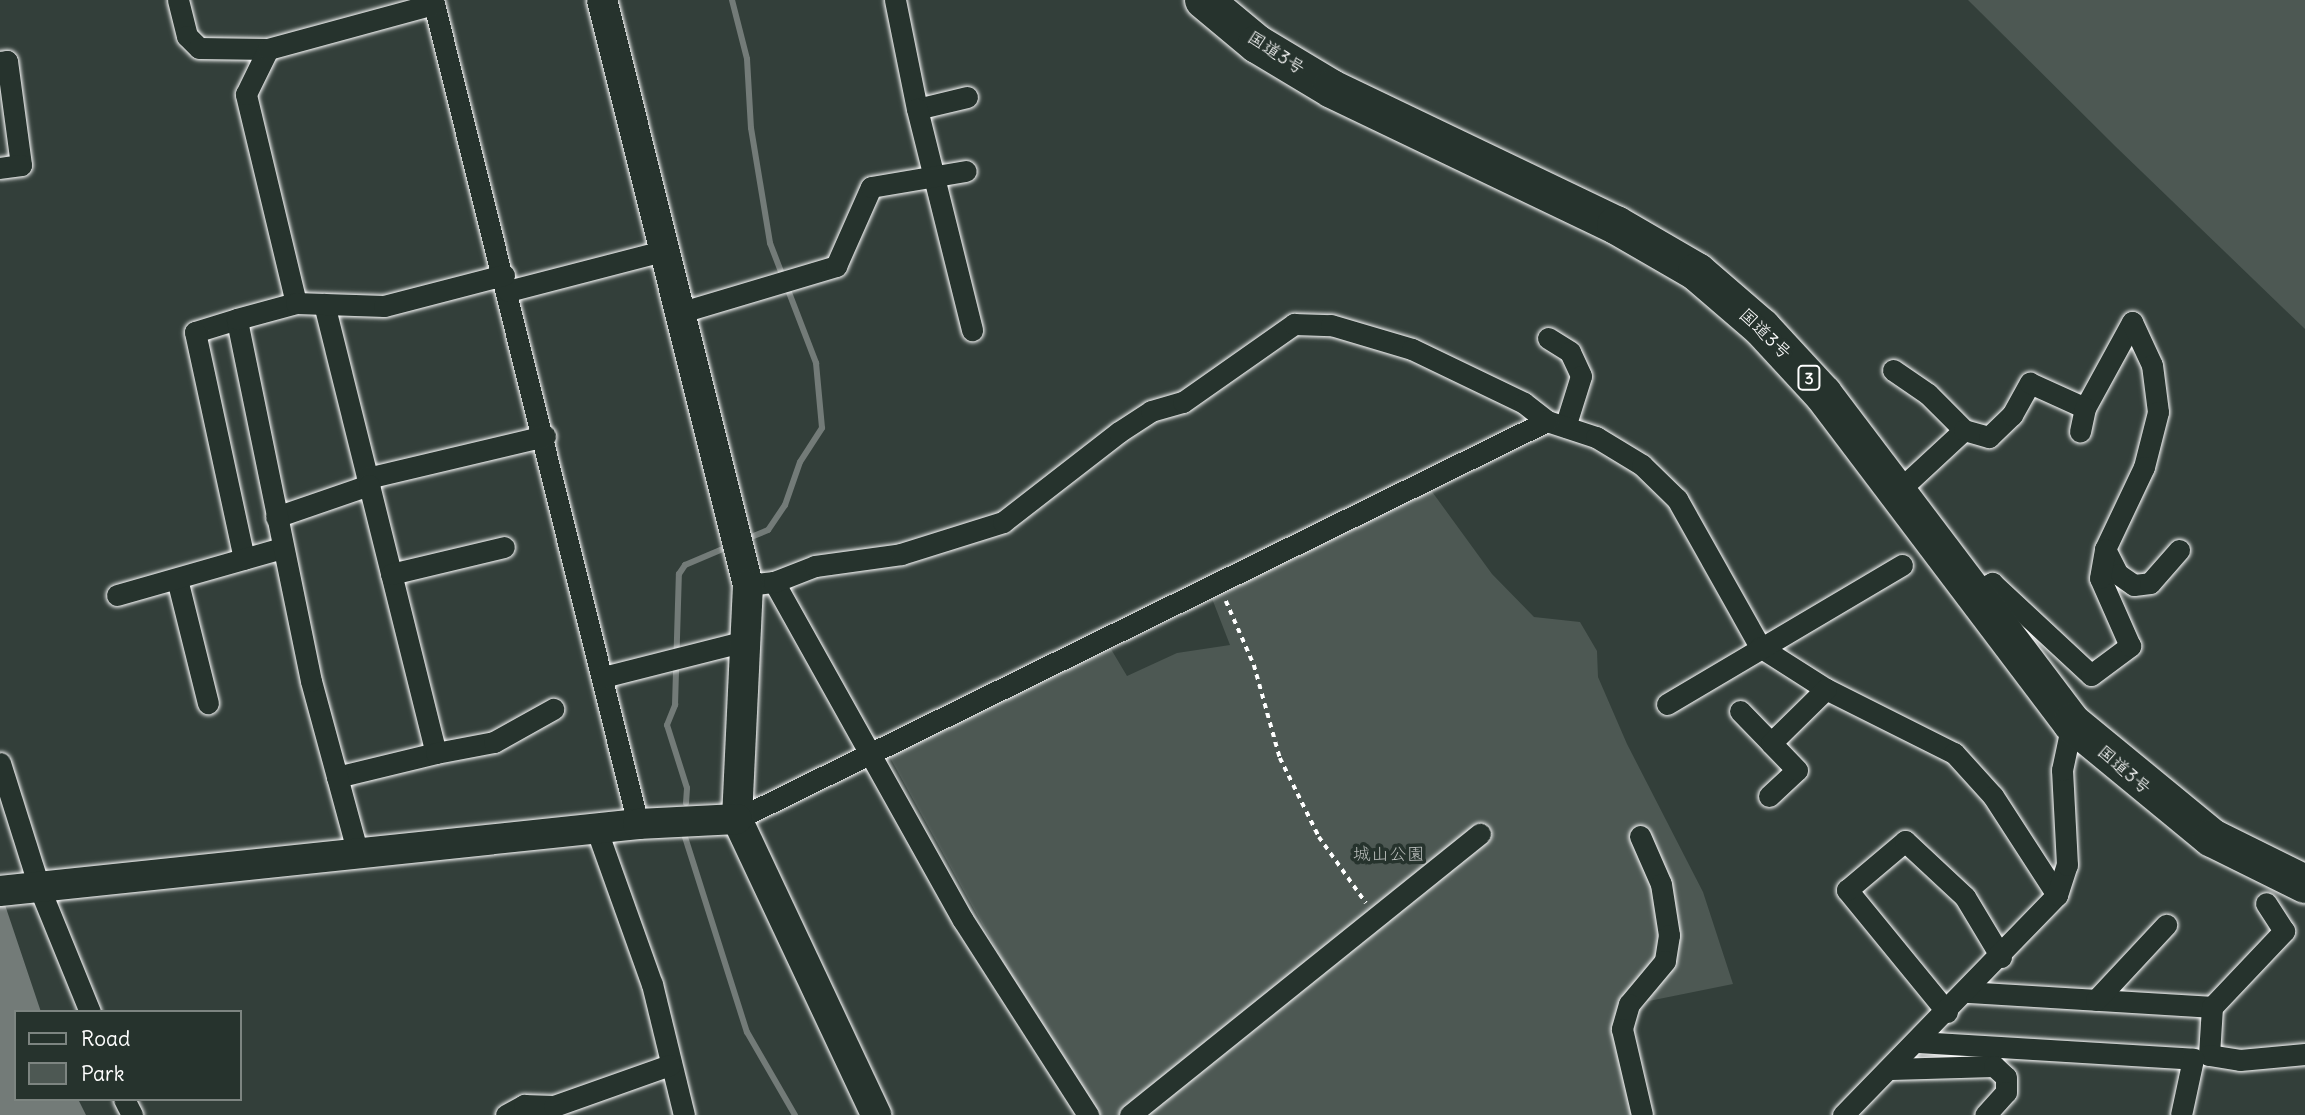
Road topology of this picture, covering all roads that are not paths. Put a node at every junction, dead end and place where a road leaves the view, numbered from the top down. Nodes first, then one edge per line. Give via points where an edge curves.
1 (178, 0) edge
2 (602, 0) edge
3 (895, 0) edge
4 (1204, 0) edge
5 (434, 2) edge
6 (268, 48) junction
7 (0, 62) edge
8 (967, 97) dead end
9 (917, 109) junction
10 (0, 168) edge
11 (966, 171) dead end
12 (936, 176) junction
13 (667, 250) junction
14 (506, 283) junction
15 (296, 303) junction
16 (324, 304) junction
17 (682, 312) junction
18 (237, 319) junction
19 (972, 330) dead end
20 (1548, 338) dead end
21 (1893, 370) dead end
22 (2085, 408) junction
23 (1556, 424) junction
24 (1964, 430) junction
25 (2080, 431) dead end
26 (545, 436) junction
27 (368, 482) junction
28 (1897, 492) junction
29 (276, 517) junction
30 (504, 547) dead end
31 (282, 548) junction
32 (2105, 549) junction
33 (2179, 550) dead end
34 (244, 559) junction
35 (1902, 565) dead end
36 (391, 575) junction
37 (177, 579) junction
38 (761, 583) junction
39 (1973, 593) junction
40 (117, 595) dead end
41 (745, 641) junction
42 (1760, 647) junction
43 (603, 677) junction
44 (1826, 689) junction
45 (208, 703) dead end
46 (1667, 704) dead end
47 (553, 709) dead end
48 (1740, 711) dead end
49 (2072, 723) junction
50 (1771, 743) junction
51 (436, 753) junction
52 (869, 757) junction
53 (0, 763) edge
54 (337, 777) junction
55 (1769, 796) dead end
56 (737, 819) junction
57 (638, 824) junction
58 (596, 828) junction
59 (1480, 834) dead end
60 (1640, 836) dead end
61 (358, 854) junction
62 (2305, 884) edge
63 (35, 888) junction
64 (0, 891) edge
65 (2056, 895) junction
66 (2266, 903) dead end
67 (2166, 925) dead end
68 (2001, 957) junction
69 (1967, 992) junction
70 (2096, 1000) junction
71 (2212, 1007) junction
72 (89, 1010) edge
73 (1947, 1012) junction
74 (1918, 1042) junction
75 (2305, 1054) edge
76 (2201, 1057) junction
77 (670, 1065) junction
78 (1891, 1069) junction
79 (506, 1115) edge
80 (684, 1115) edge
81 (876, 1115) edge
82 (1088, 1115) edge
83 (1130, 1115) edge
84 (1642, 1115) edge
85 (1843, 1115) edge
86 (1985, 1115) edge
87 (2181, 1115) edge

1 - 6 street via 187,36 199,48
2 - 13 street
3 - 9 street
4 - 28 highway, 国道3号 / 3 via 1257,44 1332,89 1616,225 1697,272 1762,328 1823,394
5 - 6 street
5 - 14 street
6 - 15 street via 246,94
7 - 10 street via 7,61 21,165
8 - 9 street
9 - 12 street
11 - 12 street
12 - 17 street via 871,187 836,266
12 - 19 street
13 - 14 street
13 - 17 street
14 - 16 street via 384,306
14 - 26 street
15 - 16 street
15 - 18 street
16 - 27 street
17 - 38 street
18 - 29 street
18 - 34 street via 195,332
20 - 23 street via 1570,352 1581,376
21 - 24 street via 1928,394
22 - 24 street via 2030,383 2012,415 1989,437
22 - 25 street
22 - 32 street via 2132,322 2152,365 2158,412 2144,467
23 - 38 street via 1524,403 1412,349 1310,320 1294,324 1183,402 1150,411 1003,522 938,544 815,566
23 - 42 street via 1596,437 1642,465 1677,499
23 - 52 street via 1217,584
24 - 28 street
26 - 27 street
26 - 43 street
27 - 29 street
27 - 36 street
28 - 39 highway, 国道3号 / 3
29 - 31 street
30 - 36 street
31 - 34 street
31 - 54 street
32 - 33 street via 2118,574 2134,585 2150,583
32 - 39 street via 2100,578 2130,646 2091,675 1992,583
34 - 37 street
35 - 42 street
36 - 51 street
37 - 40 street
37 - 45 street
38 - 41 street
38 - 52 street
39 - 49 highway, 国道3号 / 3
41 - 43 street
41 - 56 street
42 - 44 street
42 - 46 street
43 - 57 street
44 - 50 street
44 - 65 street via 1954,753 1993,796
47 - 51 street via 494,742
48 - 50 street
49 - 62 highway, 国道3号 / 3 via 2212,838
49 - 65 street via 2062,770 2067,865
50 - 55 street via 1797,770
51 - 54 street
52 - 56 street
52 - 82 street via 963,920
53 - 63 street
54 - 61 street
56 - 57 street
56 - 81 street
57 - 58 street
58 - 61 street
58 - 77 street via 652,984
59 - 83 street
60 - 84 street via 1661,884 1669,935 1665,961 1629,1004 1622,1029
61 - 63 street
63 - 64 street
63 - 72 street
65 - 68 street
66 - 71 street via 2284,931
67 - 70 street
68 - 69 street
68 - 73 street via 1965,897 1905,841 1847,890
69 - 70 street
69 - 73 street
70 - 71 street
71 - 76 street
73 - 74 street
74 - 76 street
74 - 78 street
75 - 76 street via 2240,1060
76 - 87 street
77 - 79 street via 554,1106 524,1105
77 - 80 street
78 - 85 street
78 - 86 street via 1994,1066 2006,1077 2006,1092

